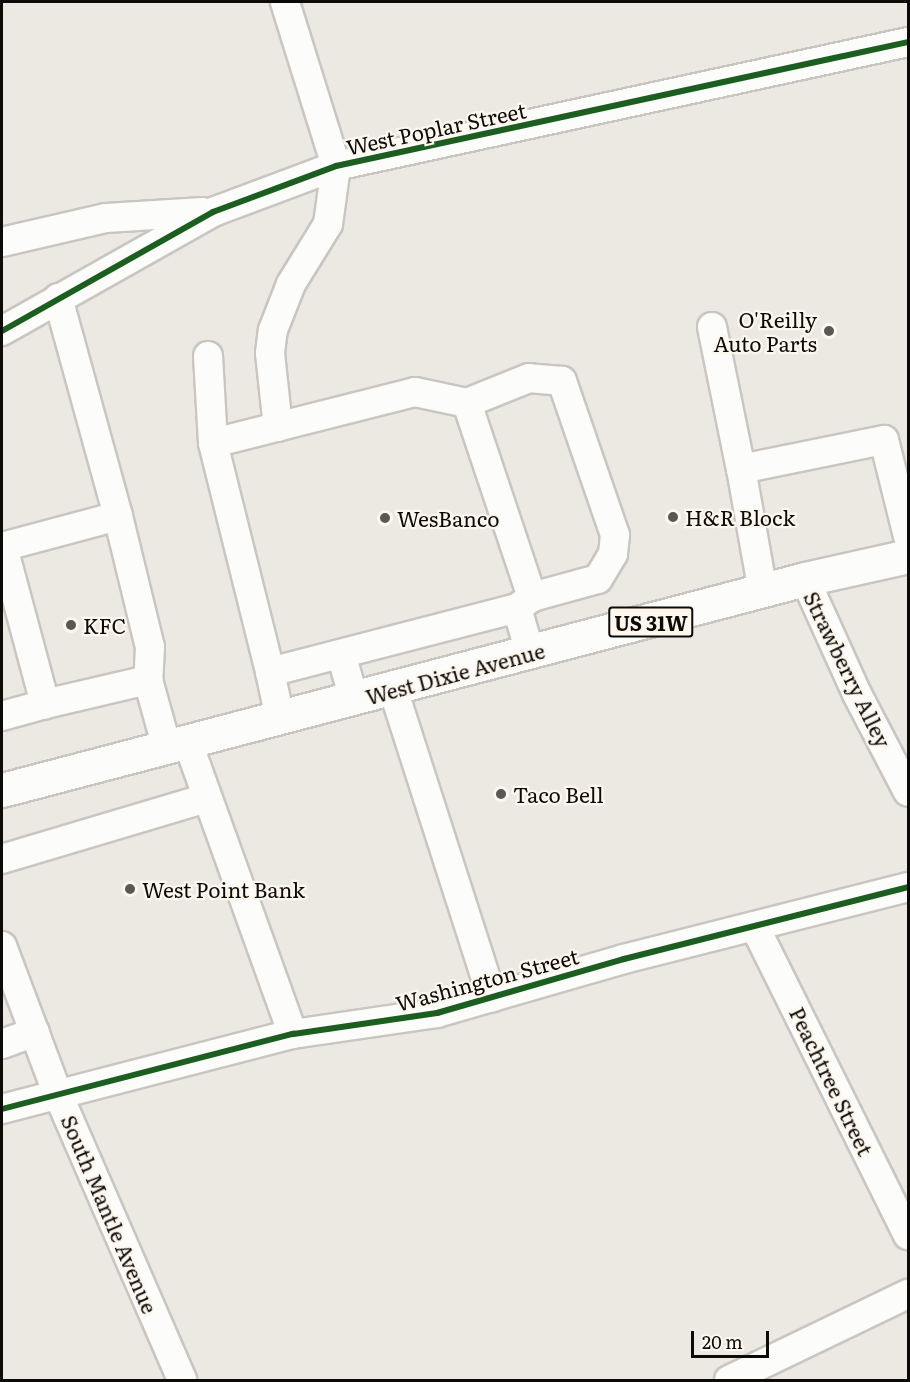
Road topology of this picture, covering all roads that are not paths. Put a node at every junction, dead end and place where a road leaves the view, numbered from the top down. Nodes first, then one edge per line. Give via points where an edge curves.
1 (285, 2) edge
2 (909, 42) edge
3 (336, 166) junction
4 (213, 212) junction
5 (2, 242) edge
6 (58, 298) junction
7 (712, 327) dead end
8 (2, 331) edge
9 (208, 356) dead end
10 (467, 403) junction
11 (278, 427) junction
12 (213, 443) junction
13 (741, 470) junction
14 (118, 516) junction
15 (909, 536) edge
16 (2, 547) edge
17 (909, 556) edge
18 (805, 579) junction
19 (763, 592) junction
20 (524, 603) junction
21 (530, 653) junction
22 (341, 654) junction
23 (270, 672) junction
24 (148, 680) junction
25 (393, 689) junction
26 (354, 699) junction
27 (45, 704) junction
28 (2, 716) edge
29 (280, 718) junction
30 (178, 746) junction
31 (2, 790) edge
32 (909, 792) edge
33 (206, 798) junction
34 (2, 859) edge
35 (909, 888) edge
36 (755, 927) junction
37 (2, 946) edge
38 (492, 997) junction
39 (35, 1032) junction
40 (293, 1034) junction
41 (2, 1044) edge
42 (57, 1092) junction
43 (2, 1109) edge
44 (909, 1235) edge
45 (909, 1294) edge
46 (182, 1380) edge
47 (729, 1380) edge

1 - 3 street
2 - 3 street, West Poplar Street
3 - 4 street, West Poplar Street
3 - 11 street via 328,224 291,284 273,330 270,353
4 - 5 street via 106,218
4 - 6 street, West Poplar Street
6 - 8 street, West Poplar Street
6 - 14 street
7 - 13 street
9 - 12 street
10 - 11 street via 415,392
10 - 20 street
10 - 20 street via 529,378 562,381 615,535 614,554 598,579
11 - 12 street
12 - 23 street
13 - 15 street via 884,440
13 - 19 street
14 - 16 street
14 - 24 street via 150,647
16 - 27 street
17 - 18 main road, West Dixie Avenue / US 31W
18 - 19 main road, West Dixie Avenue / US 31W
18 - 32 street, Strawberry Alley via 857,694
19 - 21 main road, West Dixie Avenue / US 31W
20 - 21 street
20 - 22 street
21 - 25 main road, West Dixie Avenue / US 31W
22 - 23 street
22 - 26 street
23 - 29 street
24 - 27 street
24 - 30 street
25 - 26 main road, West Dixie Avenue / US 31W
25 - 38 street
26 - 29 main road, West Dixie Avenue / US 31W
27 - 28 street
29 - 30 main road, West Dixie Avenue / US 31W
30 - 31 main road, West Dixie Avenue / US 31W
30 - 33 street
33 - 34 street
33 - 40 street
35 - 36 street, Washington Street
36 - 38 street, Washington Street
36 - 44 street, Peachtree Street
37 - 39 street, South Mantle Avenue
38 - 40 street, Washington Street via 408,1019
39 - 41 street
39 - 42 street, South Mantle Avenue
40 - 42 street, Washington Street
42 - 43 street, Washington Street
42 - 46 street, South Mantle Avenue
45 - 47 street

